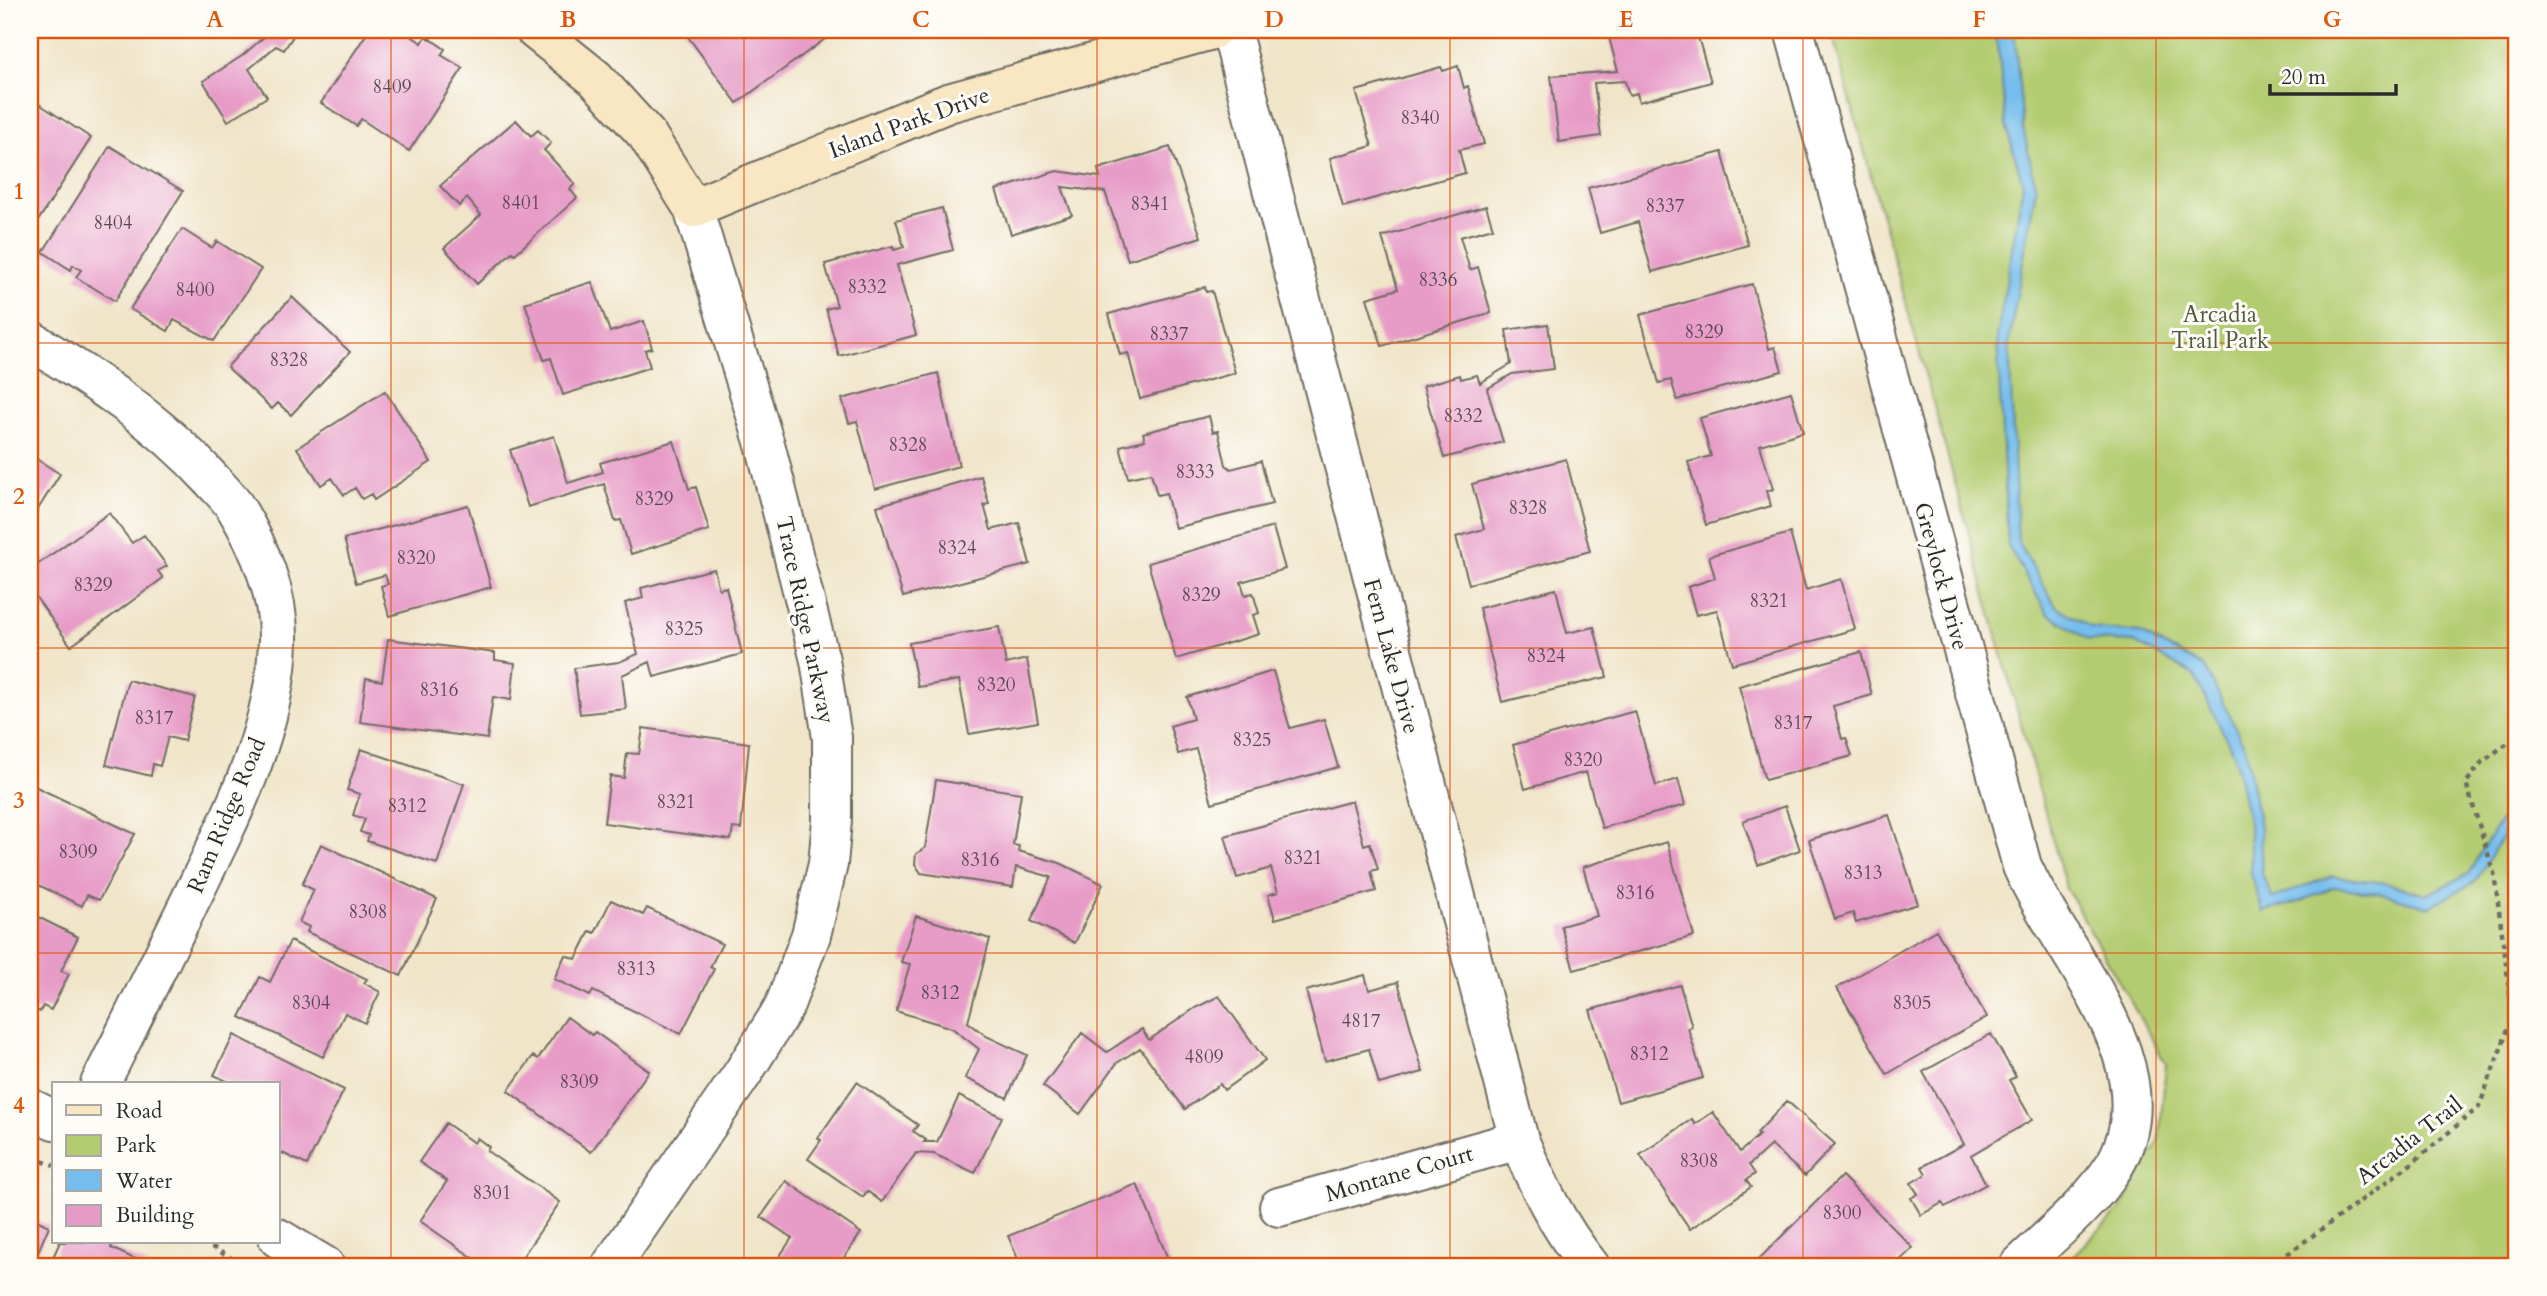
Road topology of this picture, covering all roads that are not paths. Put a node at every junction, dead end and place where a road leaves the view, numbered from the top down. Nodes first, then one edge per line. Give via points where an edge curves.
1 (535, 30) edge
2 (1212, 30) edge
3 (1231, 30) edge
4 (1794, 30) edge
5 (693, 208) junction
6 (30, 340) edge
7 (101, 1082) edge
8 (30, 1108) edge
9 (52, 1119) edge
10 (1519, 1140) junction
11 (1279, 1207) dead end
12 (280, 1239) edge
13 (325, 1266) edge
14 (611, 1266) edge
15 (1590, 1266) edge
16 (2019, 1266) edge

1 - 5 street, Trace Ridge Parkway via 595,78 647,135
2 - 5 street, Island Park Drive via 948,103
3 - 10 street, Fern Lake Drive
4 - 16 street, Greylock Drive via 2022,866 2117,1038 2128,1072 2133,1104 2127,1137 2113,1166 2091,1195
5 - 14 street, Trace Ridge Parkway via 766,449 820,660 832,738 832,820 828,864 811,935 784,1007
6 - 7 street, Ram Ridge Road via 108,389 197,464 236,508 275,599 278,639 273,692 256,754
8 - 9 street
10 - 11 street, Montane Court
10 - 15 street, Fern Lake Drive via 1540,1189
12 - 13 street

